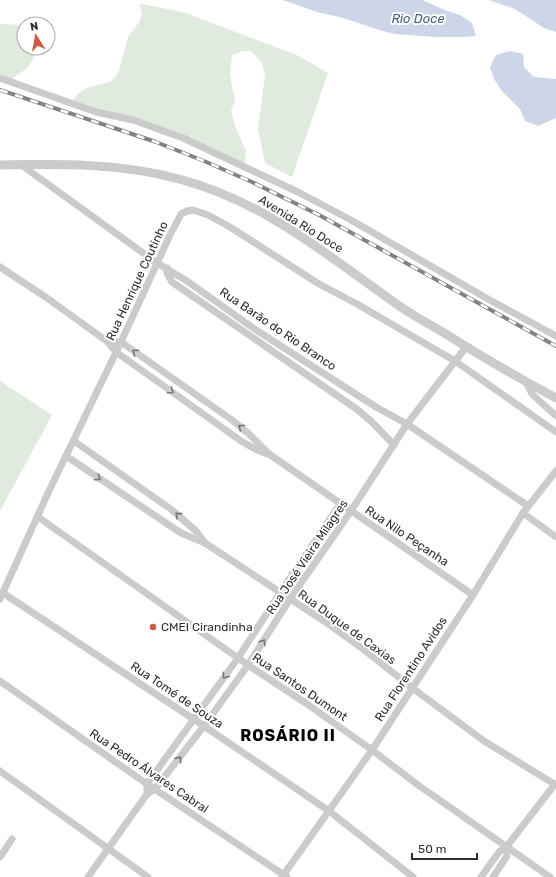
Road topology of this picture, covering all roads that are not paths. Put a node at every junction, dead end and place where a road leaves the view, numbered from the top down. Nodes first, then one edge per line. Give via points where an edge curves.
1 (0, 78) edge
2 (20, 164) junction
3 (0, 165) edge
4 (157, 262) junction
5 (0, 267) edge
6 (167, 268) junction
7 (556, 336) edge
8 (108, 342) junction
9 (121, 342) junction
10 (466, 347) junction
11 (116, 352) junction
12 (455, 361) junction
13 (526, 382) junction
14 (556, 398) edge
15 (556, 416) edge
16 (407, 424) junction
17 (556, 432) edge
18 (74, 441) junction
19 (394, 445) junction
20 (269, 454) junction
21 (66, 456) junction
22 (556, 471) edge
23 (340, 504) junction
24 (528, 506) junction
25 (351, 511) junction
26 (523, 513) junction
27 (38, 517) junction
28 (556, 536) edge
29 (205, 543) junction
30 (280, 593) junction
31 (473, 595) junction
32 (1, 596) edge
33 (290, 599) junction
34 (238, 658) junction
35 (248, 665) junction
36 (0, 681) edge
37 (412, 687) junction
38 (194, 719) junction
39 (204, 726) junction
40 (372, 750) junction
41 (0, 771) edge
42 (147, 784) junction
43 (556, 785) edge
44 (155, 790) junction
45 (147, 794) junction
46 (329, 811) junction
47 (12, 839) dead end
48 (507, 846) junction
49 (108, 849) junction
50 (0, 857) edge
51 (284, 876) edge
52 (88, 877) edge
53 (148, 877) edge
54 (413, 877) edge
55 (481, 877) edge
56 (493, 877) edge
57 (550, 877) edge

1 - 7 street via 96,112 133,120 183,138 351,220
2 - 3 street, Avenida Rio Doce
2 - 4 street, Rua Barão do Rio Branco
2 - 10 street, Avenida Rio Doce via 132,169 179,179 246,204 309,240 391,301
4 - 6 street, Rua Barão do Rio Branco
4 - 9 street, Rua Henrique Coutinho
4 - 12 street, Rua Henrique Coutinho via 176,221 184,212 193,210 230,227 320,284
5 - 8 street, Rua Nilo Peçanha
6 - 16 street, Rua Barão do Rio Branco via 256,330
6 - 19 street via 172,282 358,410
8 - 9 street
8 - 11 street, Rua Nilo Peçanha
9 - 11 street, Rua Henrique Coutinho
20 -> 9 street, Rua Nilo Peçanha via 232,420
10 - 12 street, Rua José Vieira Milagres
10 - 13 street, Avenida Rio Doce
11 - 18 street, Rua Henrique Coutinho
11 -> 20 street, Rua Nilo Peçanha via 242,441
12 - 16 street, Rua José Vieira Milagres
12 - 17 street, Rua Henrique Coutinho
13 - 14 street, Avenida Rio Doce
13 - 15 street via 532,394
16 - 19 street, Rua José Vieira Milagres
16 - 24 street, Rua Barão do Rio Branco
18 - 21 street, Rua Henrique Coutinho
29 -> 18 street, Rua Duque de Caxias via 196,531 172,510
19 - 25 street, Rua José Vieira Milagres
20 - 23 street, Rua Nilo Peçanha
21 - 27 street, Rua Henrique Coutinho
21 -> 29 street, Rua Duque de Caxias via 181,534
22 - 24 street, Rua Florentino Avidos
23 - 25 street, Rua Nilo Peçanha
23 - 30 street
24 - 26 street, Rua Florentino Avidos
25 - 31 street, Rua Nilo Peçanha
25 - 33 street, Rua José Vieira Milagres
26 - 28 street
26 - 31 street, Rua Florentino Avidos
27 - 32 street, Rua Henrique Coutinho
27 - 34 street, Rua Santos Dumont
29 - 30 street, Rua Duque de Caxias
30 - 33 street, Rua Duque de Caxias
30 - 34 street
31 - 37 street, Rua Florentino Avidos
32 - 38 street, Rua Tomé de Souza
35 -> 33 street, Rua José Vieira Milagres
33 - 37 street, Rua Duque de Caxias via 363,649
34 - 35 street, Rua Santos Dumont
34 -> 38 street
35 - 39 street, Rua José Vieira Milagres
35 - 40 street, Rua Santos Dumont
36 - 42 street, Rua Pedro Álvares Cabral
37 - 40 street, Rua Florentino Avidos
37 - 43 street, Rua Duque de Caxias via 484,741
38 - 39 street, Rua Tomé de Souza
38 - 42 street
44 -> 39 street, Rua José Vieira Milagres
39 - 46 street, Rua Tomé de Souza
40 - 46 street, Rua Florentino Avidos
40 - 48 street, Rua Santos Dumont
41 - 49 street
42 - 44 street, Rua Pedro Álvares Cabral
42 - 45 street
43 - 48 street
44 - 45 street, Rua José Vieira Milagres
44 - 51 street, Rua Pedro Álvares Cabral
45 - 49 street, Rua José Vieira Milagres
46 - 51 street, Rua Florentino Avidos
46 - 54 street, Rua Tomé de Souza
47 - 50 street
48 - 55 street via 499,852
48 - 56 street via 507,856
48 - 57 street, Rua Santos Dumont
49 - 52 street, Rua José Vieira Milagres
49 - 53 street

